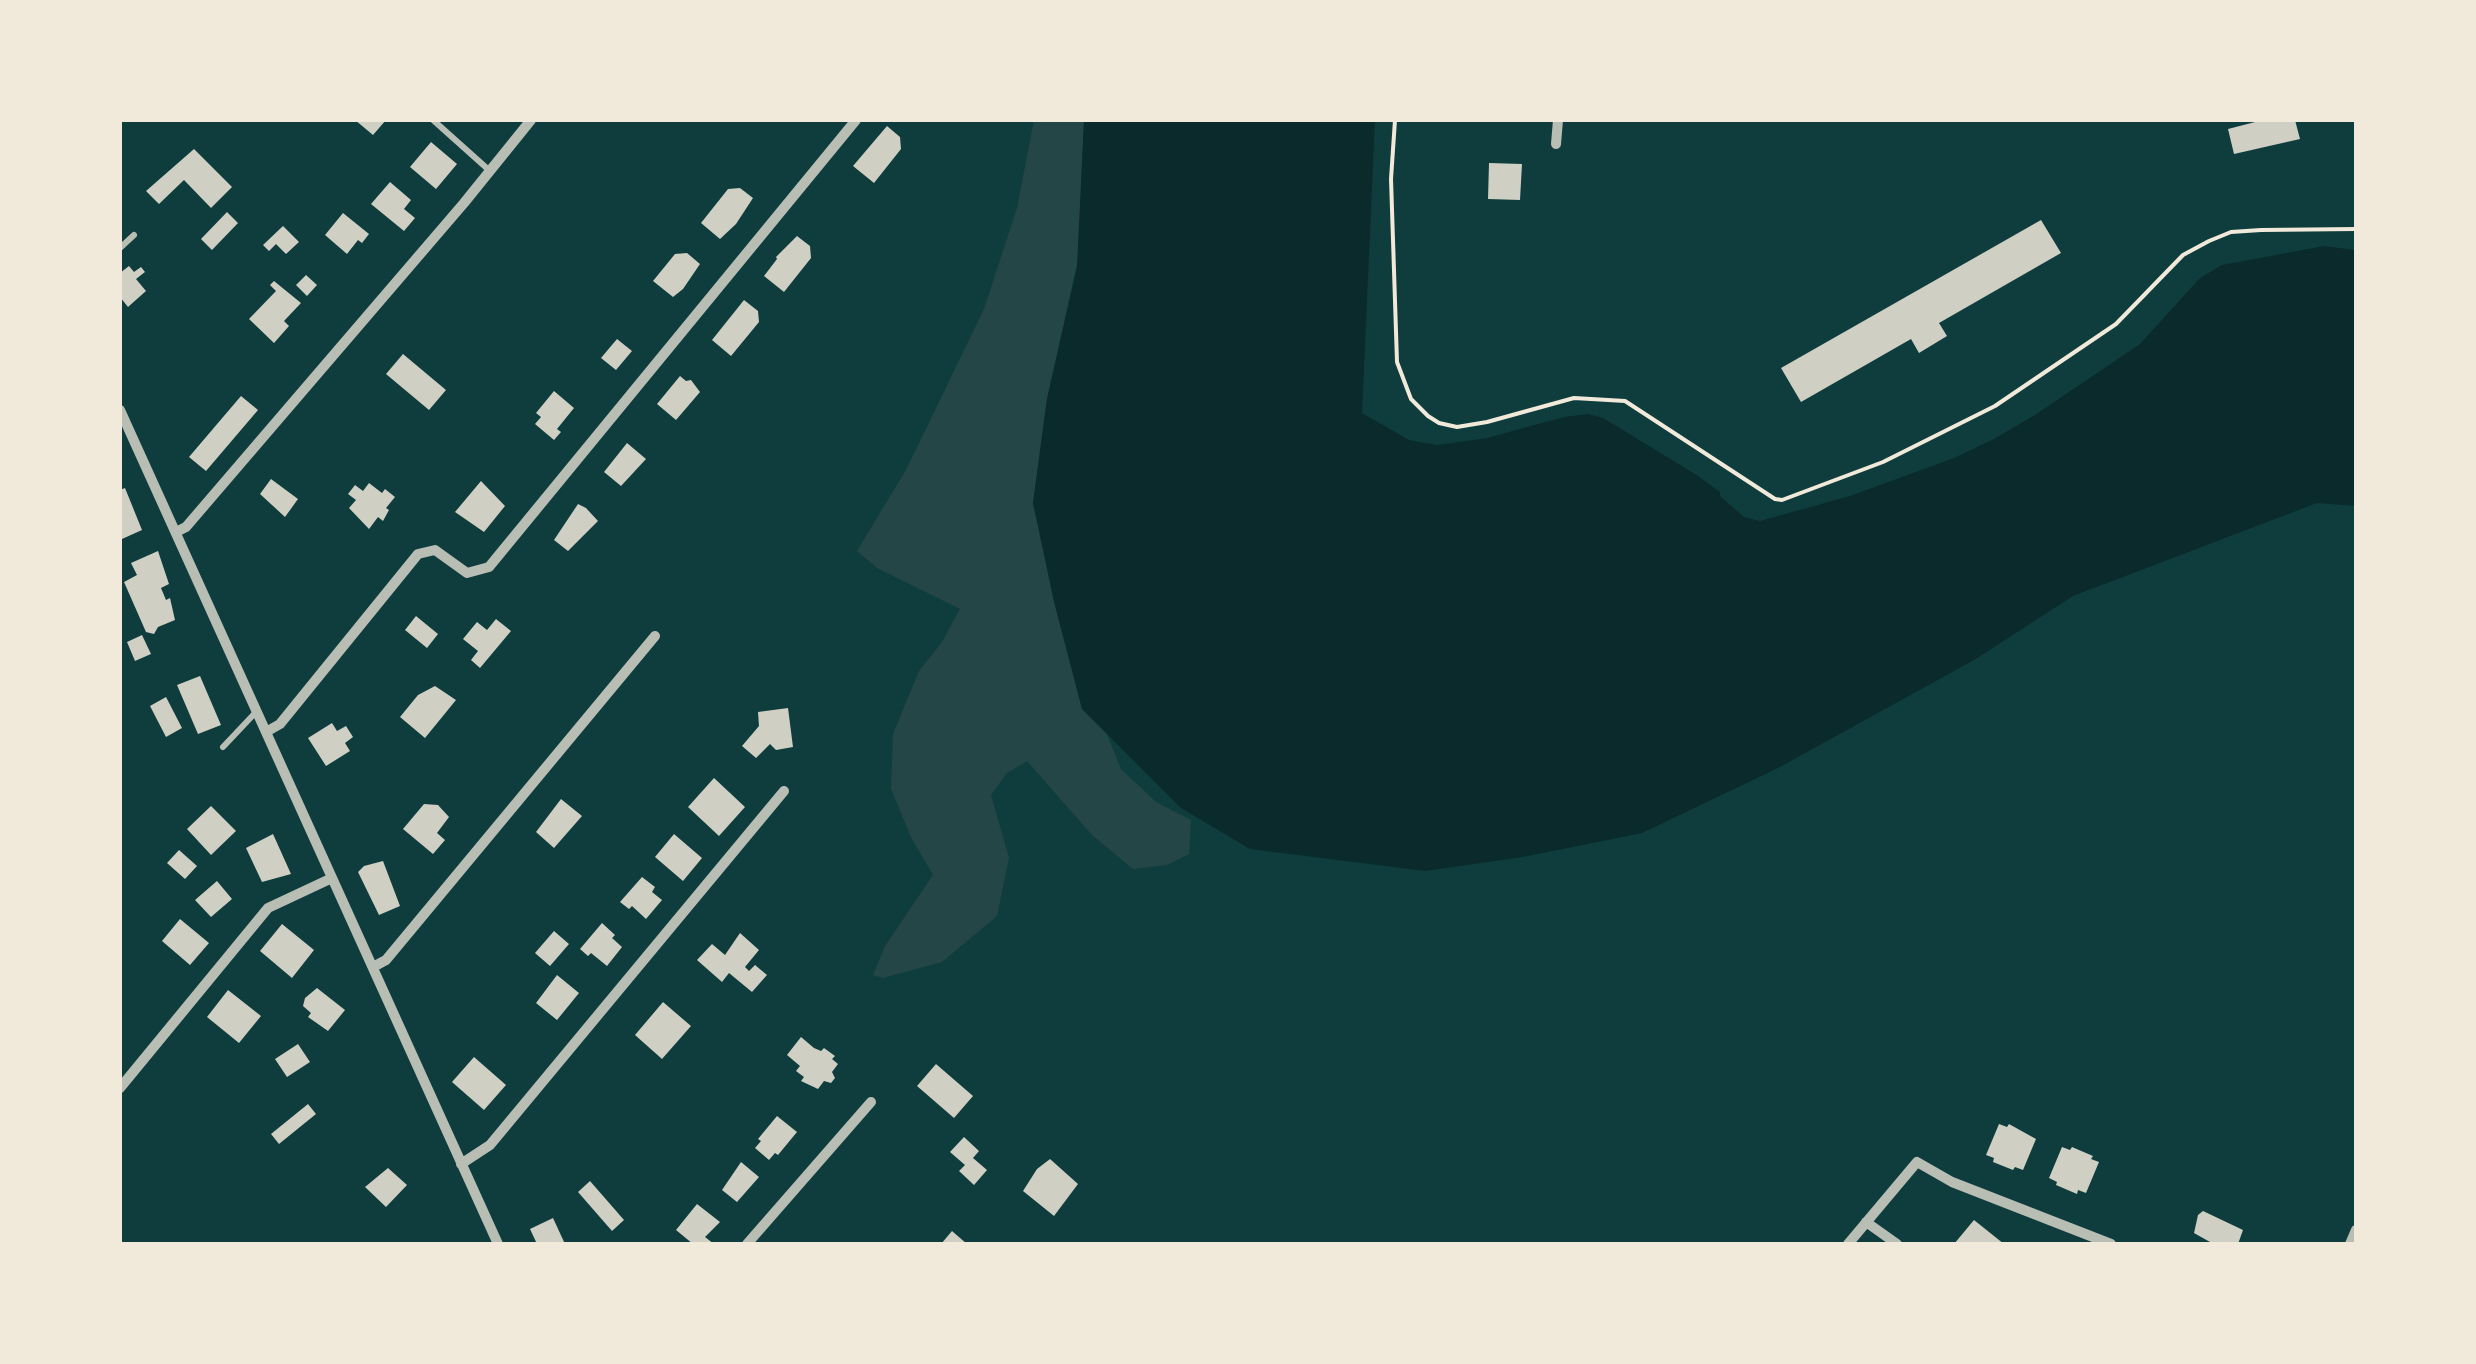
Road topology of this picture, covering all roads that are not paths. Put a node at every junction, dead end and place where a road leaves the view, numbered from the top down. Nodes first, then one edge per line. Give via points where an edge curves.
1 (433, 120) edge
2 (531, 120) edge
3 (856, 120) edge
4 (1558, 120) edge
5 (1556, 144) dead end
6 (490, 171) junction
7 (134, 236) dead end
8 (120, 248) edge
9 (120, 410) edge
10 (125, 436) edge
11 (176, 532) junction
12 (655, 636) dead end
13 (257, 712) junction
14 (266, 732) junction
15 (223, 747) dead end
16 (784, 791) dead end
17 (332, 878) junction
18 (373, 967) junction
19 (120, 1088) edge
20 (871, 1102) dead end
21 (461, 1164) junction
22 (1866, 1222) junction
23 (2356, 1230) edge
24 (498, 1244) edge
25 (747, 1244) edge
26 (1848, 1244) edge
27 (1897, 1244) edge
28 (2111, 1244) edge
29 (2350, 1244) edge

1 - 6 lane
2 - 6 street
3 - 14 street via 489,567 468,573 435,550 418,554 280,724
4 - 5 street
6 - 11 street
7 - 8 lane
9 - 10 street
10 - 11 street
11 - 13 street
12 - 18 street via 386,960
13 - 14 street
13 - 15 lane
14 - 17 street
16 - 21 street via 490,1144
17 - 18 street
17 - 19 street via 268,908
18 - 21 street
20 - 25 street
21 - 24 street
22 - 26 street
22 - 27 street
22 - 28 street via 1917,1162
23 - 29 street

